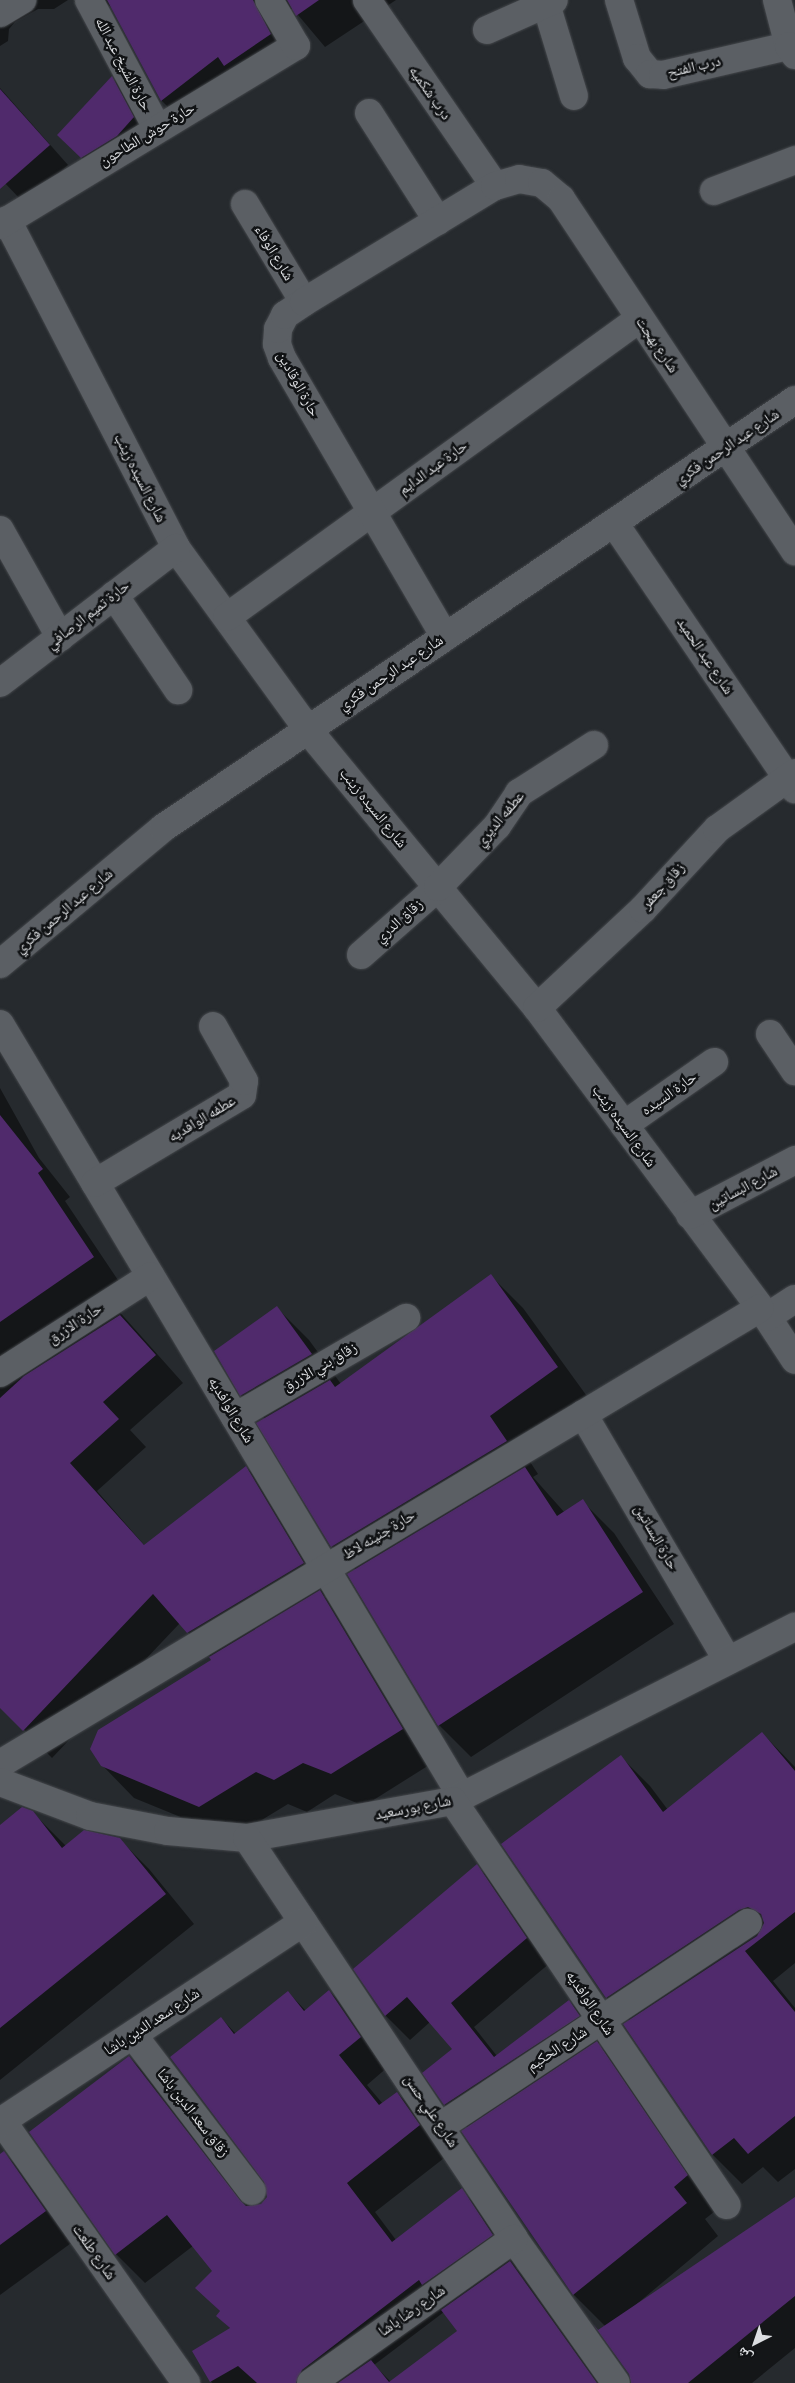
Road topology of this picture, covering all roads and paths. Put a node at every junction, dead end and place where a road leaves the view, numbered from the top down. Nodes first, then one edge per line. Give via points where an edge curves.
1 (22, 0) edge
2 (89, 0) edge
3 (270, 0) edge
4 (366, 0) edge
5 (619, 0) edge
6 (777, 0) edge
7 (550, 2) edge
8 (0, 13) edge
9 (487, 30) dead end
10 (792, 50) edge
11 (574, 96) dead end
12 (369, 113) dead end
13 (157, 128) junction
14 (795, 160) edge
15 (495, 186) junction
16 (714, 191) dead end
17 (245, 204) dead end
18 (438, 221) junction
19 (3, 222) edge
20 (304, 302) junction
21 (639, 319) junction
22 (795, 400) edge
23 (726, 447) junction
24 (372, 512) junction
25 (614, 523) junction
26 (0, 530) edge
27 (792, 540) edge
28 (176, 548) junction
29 (114, 595) junction
30 (227, 617) junction
31 (445, 637) junction
32 (60, 638) junction
33 (0, 683) edge
34 (178, 690) dead end
35 (308, 730) junction
36 (594, 744) dead end
37 (793, 780) edge
38 (438, 887) junction
39 (361, 954) dead end
40 (0, 964) edge
41 (537, 1008) junction
42 (0, 1024) edge
43 (213, 1026) dead end
44 (770, 1034) dead end
45 (714, 1062) dead end
46 (795, 1071) edge
47 (624, 1125) junction
48 (795, 1160) edge
49 (95, 1183) junction
50 (690, 1215) junction
51 (151, 1276) junction
52 (795, 1299) edge
53 (763, 1313) junction
54 (406, 1318) dead end
55 (795, 1360) edge
56 (0, 1373) edge
57 (584, 1414) junction
58 (235, 1417) junction
59 (325, 1568) junction
60 (795, 1627) edge
61 (728, 1661) junction
62 (0, 1764) edge
63 (0, 1782) edge
64 (457, 1799) junction
65 (247, 1838) junction
66 (303, 1922) junction
67 (748, 1923) dead end
68 (602, 2020) junction
69 (133, 2035) junction
70 (1, 2122) edge
71 (441, 2126) junction
72 (252, 2190) dead end
73 (727, 2205) dead end
74 (514, 2239) junction
75 (186, 2383) edge
76 (311, 2383) edge
77 (616, 2383) edge

1 - 8 street
2 - 13 street, حارة الشيخ عبد الله
3 - 13 street, حارة حوش الطاحون via 296,46
4 - 15 street, درب شكميه
5 - 10 street, درب الفتح via 637,58 650,74 663,75
6 - 10 street
7 - 9 street
7 - 11 street
12 - 18 street
13 - 19 street, حارة حوش الطاحون
14 - 16 street
15 - 18 street, حارة الوقادين
15 - 21 street, شارع بهجت via 519,179 542,183 561,199
17 - 20 street, شارع الوفاء
18 - 20 street, حارة الوقادين
19 - 28 street, شارع السيده زينب
20 - 24 street, حارة الوقادين via 285,315 278,328 277,344
21 - 23 street, شارع بهجت
21 - 24 street, حارة عبد الدايم
22 - 23 street, شارع عبد الرحمن فكري
23 - 25 street, شارع عبد الرحمن فكري
23 - 27 street, شارع بهجت
24 - 30 street, حارة عبد الدايم
24 - 31 street, حارة الوقادين
25 - 31 street, شارع عبد الرحمن فكري
25 - 37 street, شارع عبد الحميد
26 - 32 street
28 - 29 street, حارة تميم الرصافي
28 - 30 street, شارع السيده زينب
29 - 32 street, حارة تميم الرصافي
29 - 34 street
30 - 35 street, شارع السيده زينب
31 - 35 street, شارع عبد الرحمن فكري
32 - 33 street, حارة تميم الرصافي
35 - 38 street, شارع السيده زينب
35 - 40 street, شارع عبد الرحمن فكري via 163,828
36 - 38 street, عطفه الديري via 534,780 520,793 497,826
37 - 41 street, زقاق جعفر via 717,829 642,909
38 - 39 street, زقاق الدري
38 - 41 street, شارع السيده زينب
41 - 47 street, شارع السيده زينب
42 - 49 street, شارع الوافديه
43 - 49 street, عطفه الوافديه via 244,1081 242,1095
44 - 46 street
45 - 47 street, حارة السيده
47 - 50 street, شارع السيده زينب
48 - 50 street, شارع البساتين
49 - 51 street, شارع الوافديه
50 - 53 street, شارع السيده زينب
51 - 56 street, حارة الازرق
51 - 58 street, شارع الوافديه
52 - 53 street, حارة جنينه لاظ
53 - 55 street, شارع السيده زينب
53 - 57 street, حارة جنينه لاظ
54 - 58 street, زقاق بني الازرق
57 - 59 street, حارة جنينه لاظ
57 - 61 street, حارة البساتين
58 - 59 street, شارع الوافديه
59 - 62 street, حارة جنينه لاظ
59 - 64 street, شارع الوافديه
60 - 61 street, شارع بورسعيد
61 - 64 street, شارع بورسعيد
63 - 65 street, شارع بورسعيد via 90,1816 168,1832
64 - 65 street, شارع بورسعيد
64 - 68 street, شارع الوافديه
65 - 66 street, شارع علي حسن
66 - 69 street, شارع سعد الدين باشا
66 - 71 street, شارع علي حسن
67 - 68 street, شارع الحكيم
68 - 71 street, شارع الحكيم
68 - 73 street, شارع الوافديه
69 - 70 street, شارع سعد الدين باشا
69 - 72 street, زقاق سعد الدين باشا
70 - 75 street, شارع طلعت
71 - 74 street, شارع علي حسن
74 - 76 street, شارع رضا باشا
74 - 77 street, شارع علي حسن

